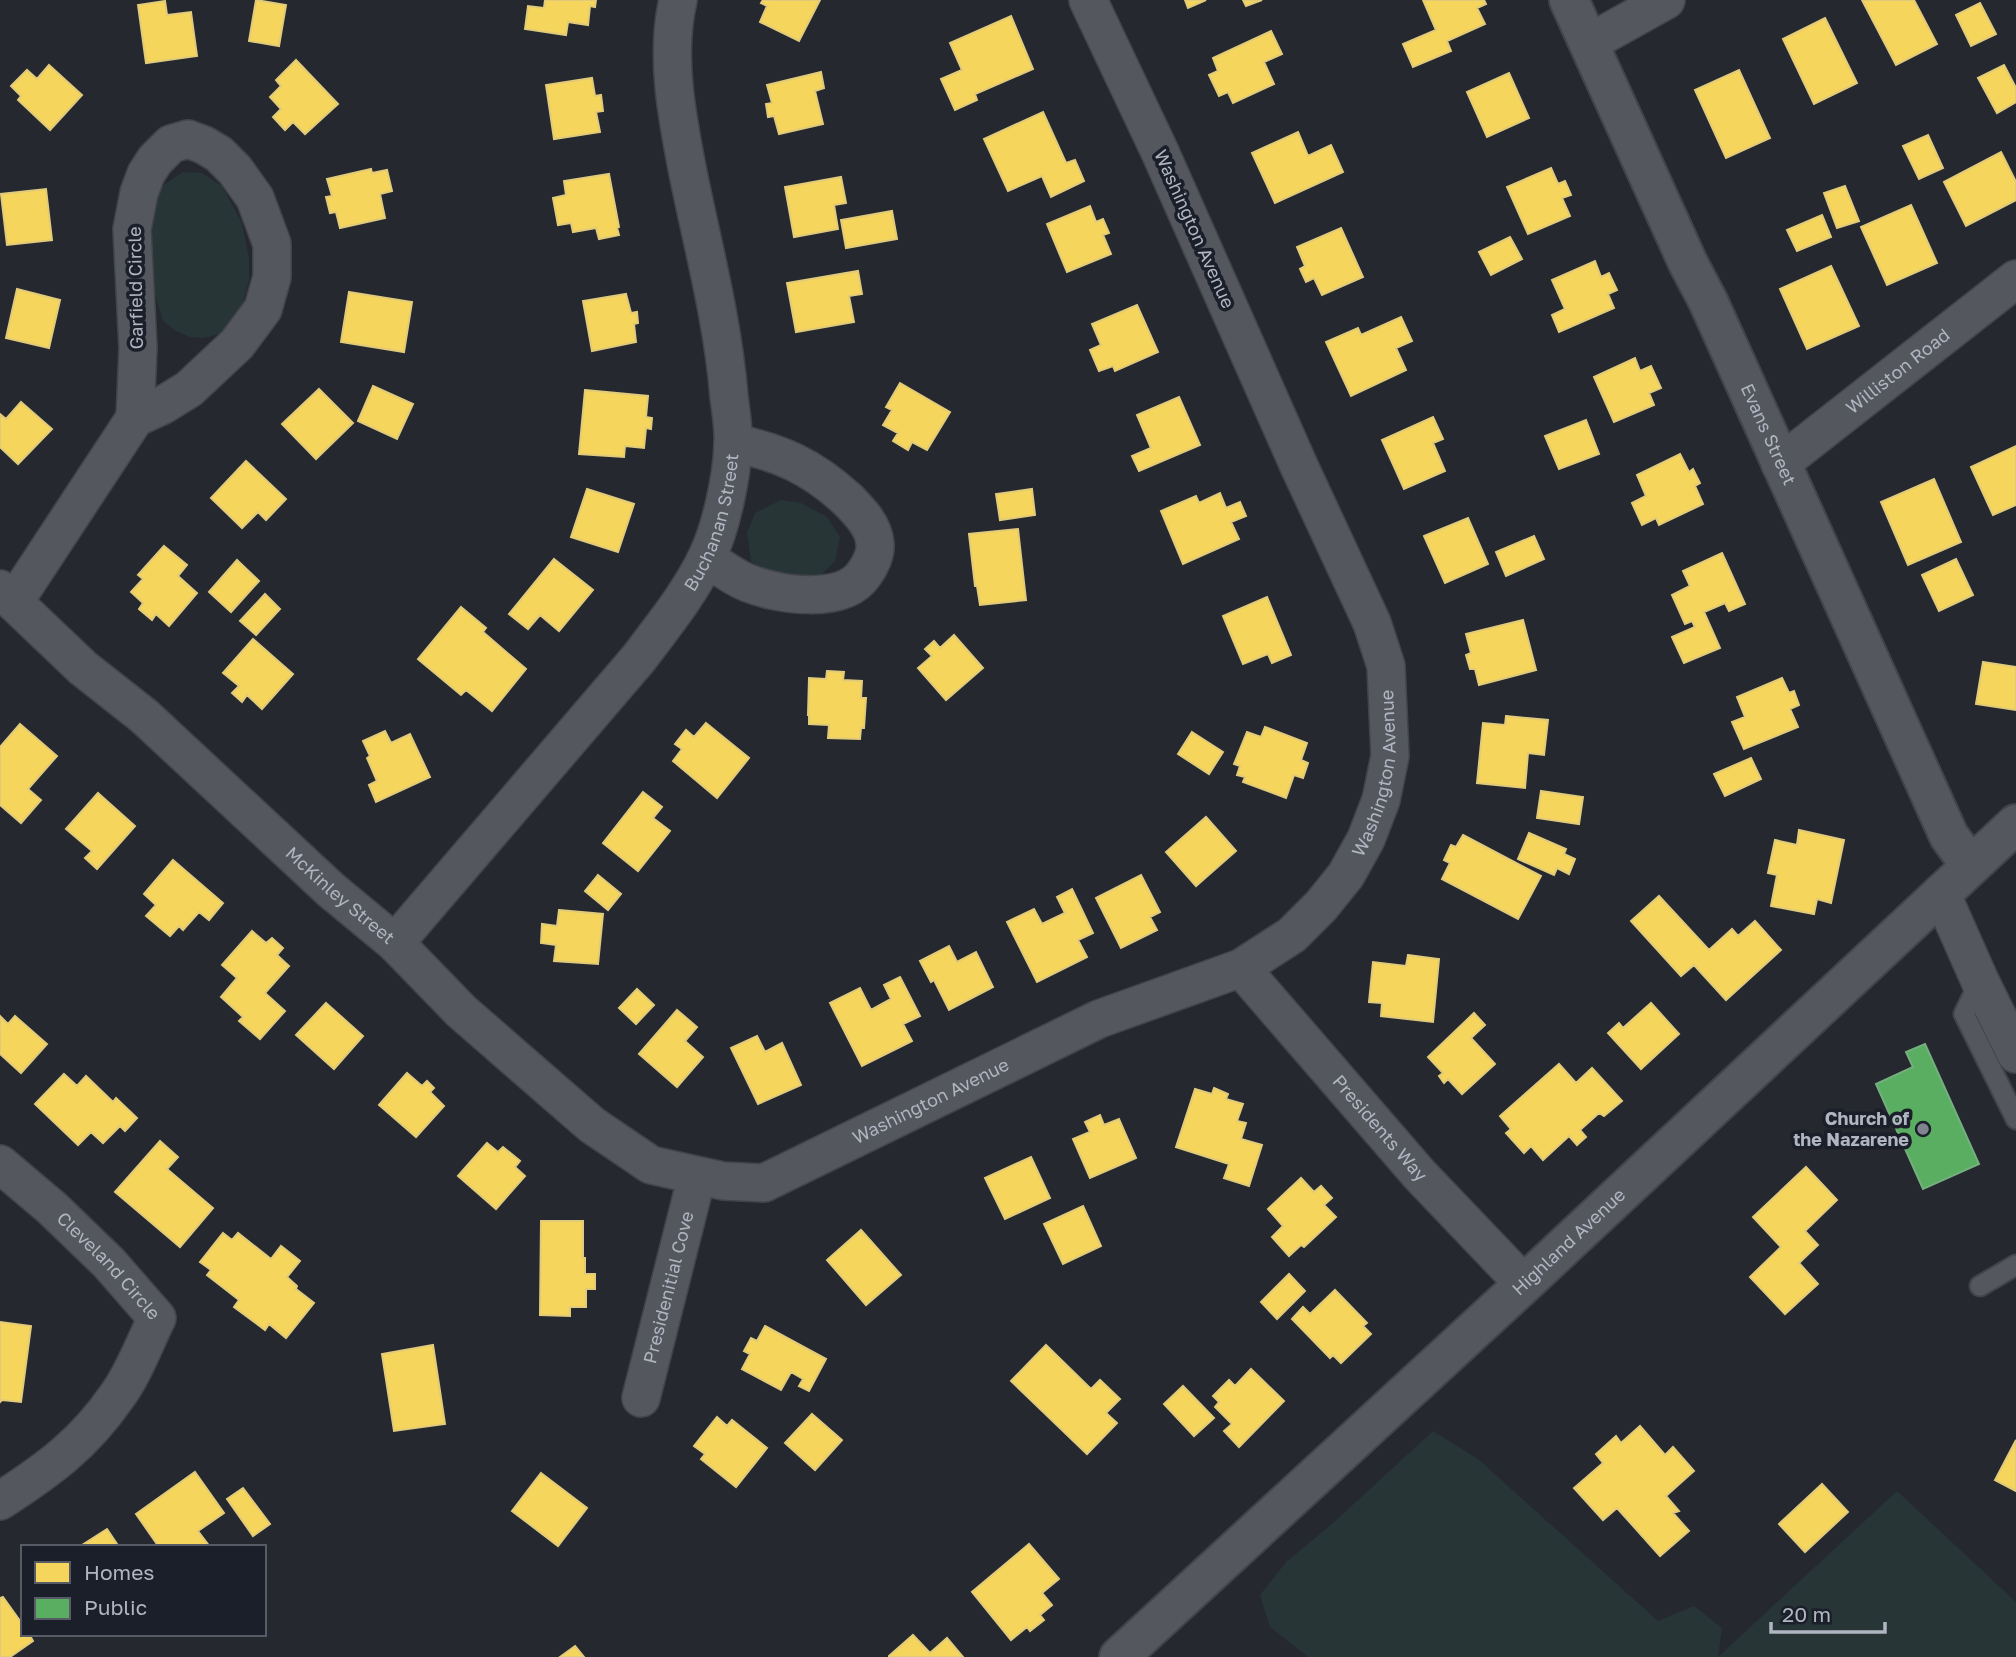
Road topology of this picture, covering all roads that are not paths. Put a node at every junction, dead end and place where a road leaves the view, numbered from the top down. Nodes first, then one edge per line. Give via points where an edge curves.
1 (678, 0) edge
2 (1088, 0) edge
3 (1569, 0) edge
4 (1666, 0) edge
5 (1589, 43) junction
6 (2016, 279) edge
7 (135, 418) junction
8 (733, 443) junction
9 (1780, 464) junction
10 (707, 558) junction
11 (7, 596) edge
12 (2016, 824) edge
13 (1971, 866) junction
14 (1941, 893) junction
15 (395, 943) junction
16 (1241, 968) junction
17 (1980, 981) junction
18 (2016, 1055) edge
19 (2016, 1119) edge
20 (0, 1164) edge
21 (697, 1176) junction
22 (2016, 1265) edge
23 (1524, 1284) junction
24 (1980, 1286) dead end
25 (641, 1398) dead end
26 (0, 1502) edge
27 (1119, 1657) edge

1 - 8 street, Buchanan Street via 672,69 727,373
2 - 16 street, Washington Avenue via 1372,623 1386,666 1390,756 1381,800 1366,839 1321,906 1292,935
3 - 5 street, Evans Street
4 - 5 street
5 - 9 street, Evans Street
6 - 9 street, Williston Road
7 - 7 street, Garfield Circle via 189,389 237,344 263,309 272,277 272,244 255,198 219,154 188,139 171,144 146,174 132,229 138,348
7 - 11 street
8 - 10 street, Buchanan Street via 718,530
8 - 10 street via 777,454 819,475 859,511 875,543 874,555 852,585 818,595 749,583
9 - 13 street, Evans Street via 1949,836
10 - 15 street, Buchanan Street via 639,658
11 - 15 street, McKinley Street
12 - 13 street, Highland Avenue
13 - 14 street, Highland Avenue
14 - 17 street
14 - 23 street, Highland Avenue
15 - 21 street, McKinley Street via 461,1012 592,1125 651,1166
16 - 21 street, Washington Avenue via 1099,1019 764,1183
16 - 23 street, Presidents Way via 1419,1174
17 - 18 street
17 - 19 lane via 1965,1014
20 - 26 street, Cleveland Circle via 109,1263 157,1318 119,1394 93,1428 61,1460
21 - 25 street, Presidenitial Cove
22 - 24 lane
23 - 27 street, Highland Avenue

